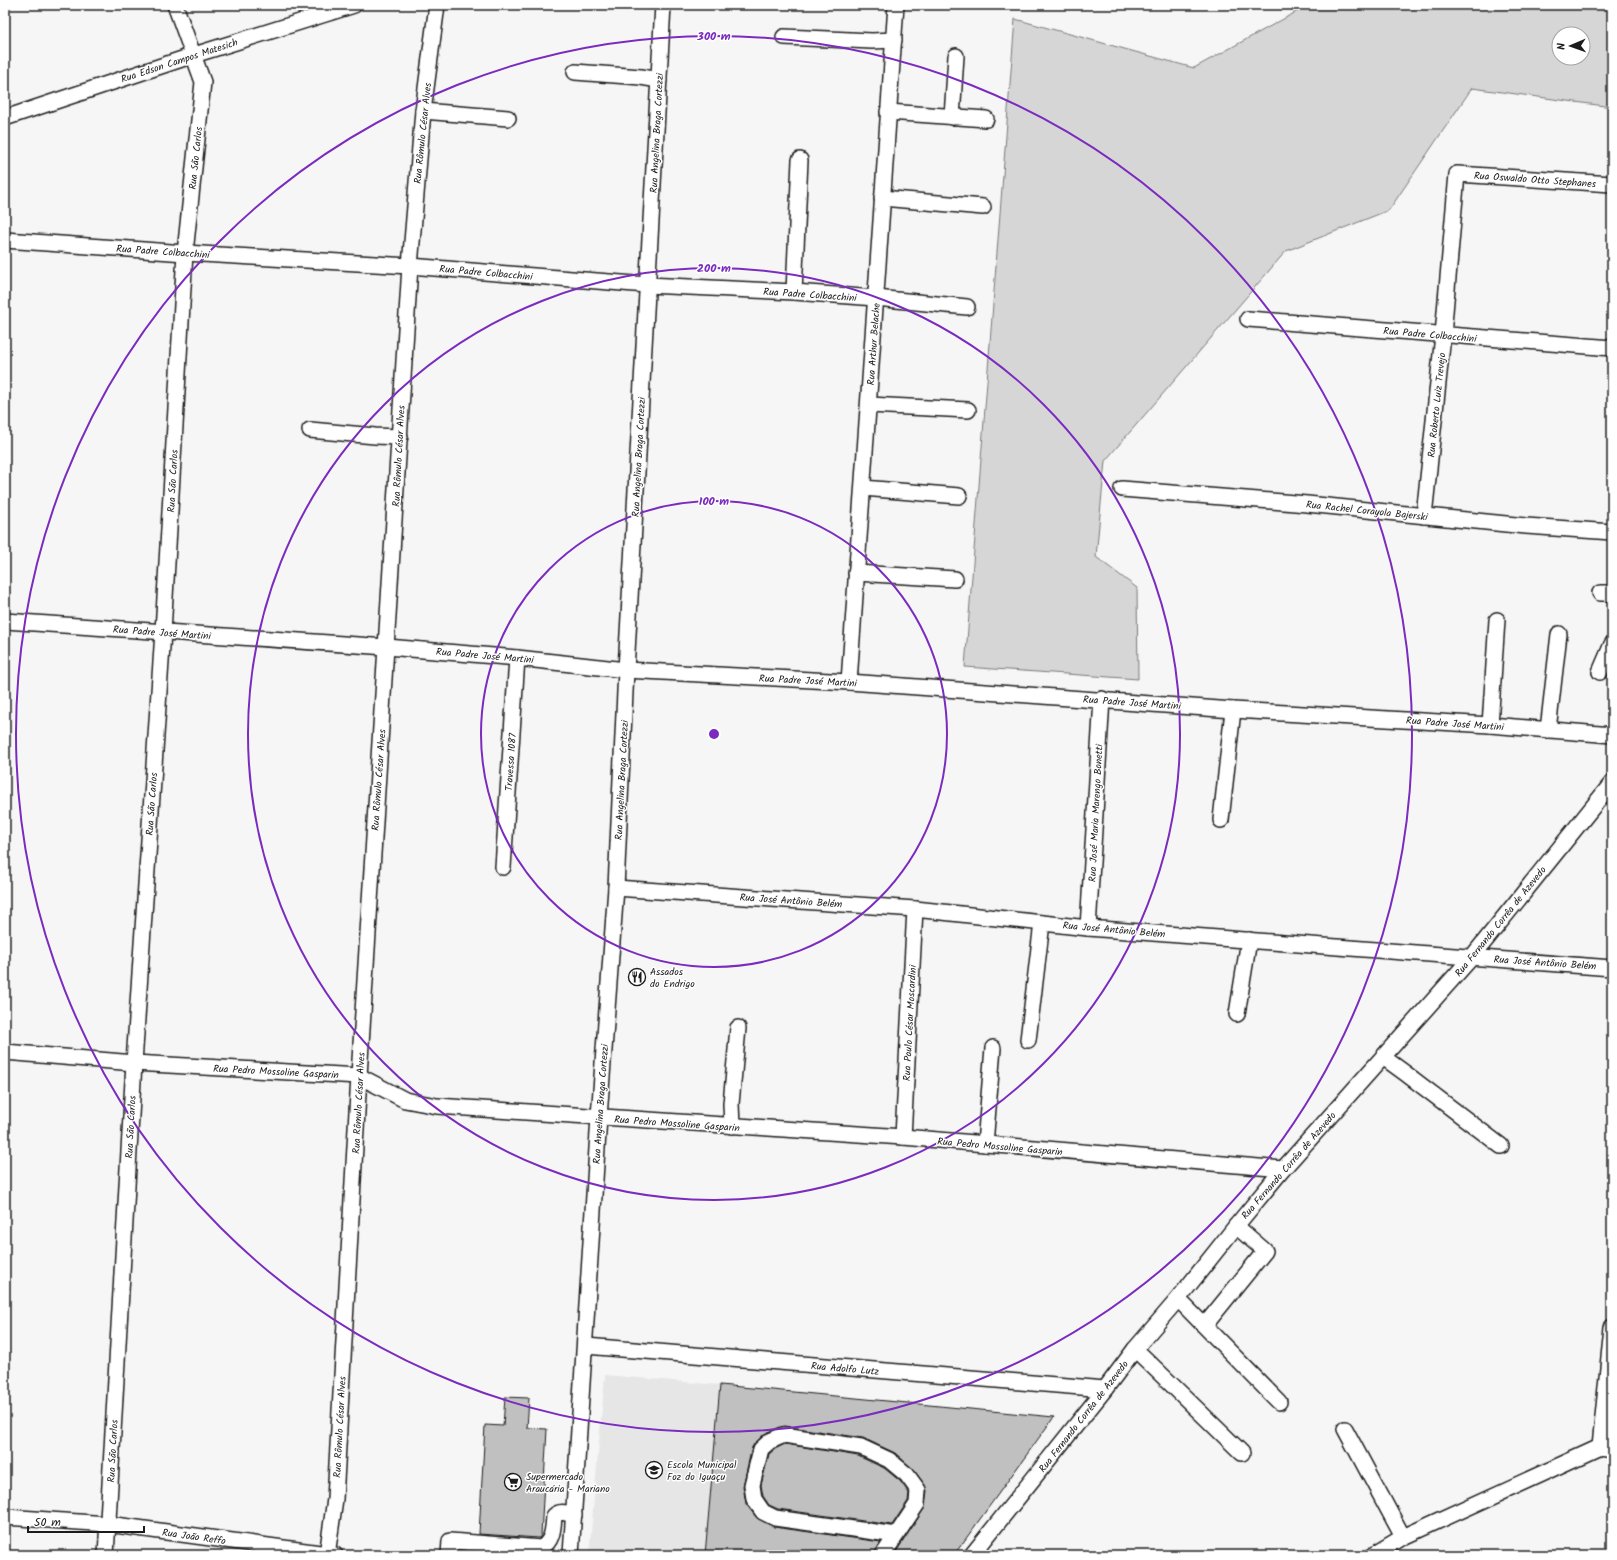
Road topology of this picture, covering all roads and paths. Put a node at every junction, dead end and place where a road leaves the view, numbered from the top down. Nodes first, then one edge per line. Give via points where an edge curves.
1 (175, 5) edge
2 (354, 5) edge
3 (437, 5) edge
4 (663, 5) edge
5 (896, 5) edge
6 (784, 37) dead end
7 (894, 40) junction
8 (194, 55) junction
9 (956, 56) dead end
10 (575, 72) dead end
11 (659, 80) junction
12 (423, 111) junction
13 (888, 112) junction
14 (952, 117) junction
15 (5, 118) edge
16 (508, 118) dead end
17 (986, 119) dead end
18 (800, 160) dead end
19 (1457, 174) joint
20 (1612, 184) edge
21 (882, 198) junction
22 (983, 207) dead end
23 (5, 240) edge
24 (185, 253) junction
25 (410, 266) junction
26 (647, 286) junction
27 (794, 292) junction
28 (876, 298) junction
29 (967, 307) dead end
30 (1248, 319) dead end
31 (1443, 335) junction
32 (1612, 348) edge
33 (869, 405) junction
34 (968, 410) dead end
35 (310, 430) dead end
36 (400, 437) junction
37 (863, 488) junction
38 (1122, 489) dead end
39 (959, 496) dead end
40 (1424, 516) junction
41 (1612, 532) edge
42 (856, 573) junction
43 (955, 579) dead end
44 (1497, 620) dead end
45 (5, 621) edge
46 (163, 632) junction
47 (1559, 634) dead end
48 (1612, 644) edge
49 (387, 647) junction
50 (517, 658) junction
51 (626, 670) junction
52 (1600, 672) dead end
53 (849, 682) junction
54 (1102, 700) junction
55 (1233, 710) junction
56 (1490, 725) junction
57 (1548, 730) junction
58 (1612, 735) edge
59 (1612, 783) edge
60 (1221, 820) dead end
61 (503, 867) dead end
62 (616, 888) junction
63 (915, 909) junction
64 (1042, 923) junction
65 (1088, 928) junction
66 (1249, 940) junction
67 (1472, 957) junction
68 (1612, 968) edge
69 (1237, 1014) dead end
70 (738, 1028) dead end
71 (1028, 1040) dead end
72 (993, 1048) dead end
73 (5, 1052) edge
74 (1383, 1057) junction
75 (134, 1063) junction
76 (359, 1076) junction
77 (599, 1117) junction
78 (732, 1126) junction
79 (903, 1138) junction
80 (985, 1144) junction
81 (1501, 1146) dead end
82 (1283, 1169) junction
83 (1236, 1226) junction
84 (1178, 1299) junction
85 (1205, 1325) junction
86 (1612, 1327) edge
87 (586, 1346) junction
88 (1135, 1349) junction
89 (1105, 1389) junction
90 (1279, 1402) dead end
91 (1345, 1429) dead end
92 (1606, 1448) edge
93 (1242, 1453) dead end
94 (574, 1515) junction
95 (5, 1517) edge
96 (108, 1524) junction
97 (896, 1535) junction
98 (1403, 1537) junction
99 (330, 1554) edge
100 (106, 1555) edge
101 (449, 1555) edge
102 (571, 1555) edge
103 (884, 1555) edge
104 (972, 1555) edge
105 (1373, 1555) edge

1 - 8 street, Rua São Carlos
2 - 8 street, Rua Edson Campos Matesich
3 - 12 street, Rua Rômulo César Alves
4 - 11 street, Rua Angelina Braga Cortezzi
5 - 7 street, Rua Arthur Belache
6 - 7 street
7 - 13 street, Rua Arthur Belache
8 - 15 street, Rua Edson Campos Matesich
8 - 24 street, Rua São Carlos via 203,82
9 - 14 street
10 - 11 street
11 - 26 street, Rua Angelina Braga Cortezzi
12 - 16 street
12 - 25 street, Rua Rômulo César Alves
13 - 14 street
13 - 21 street, Rua Arthur Belache
14 - 17 street
18 - 27 street
19 - 20 street, Rua Oswaldo Otto Stephanes
19 - 31 street, Rua Roberto Luiz Trevejo
21 - 22 street
21 - 28 street, Rua Arthur Belache
23 - 24 street, Rua Padre Colbacchini
24 - 25 street, Rua Padre Colbacchini
24 - 46 street, Rua São Carlos
25 - 26 street, Rua Padre Colbacchini
25 - 36 street, Rua Rômulo César Alves
26 - 27 street, Rua Padre Colbacchini
26 - 51 street, Rua Angelina Braga Cortezzi
27 - 28 street, Rua Padre Colbacchini
28 - 29 street, Rua Padre Colbacchini
28 - 33 street, Rua Arthur Belache
30 - 31 street, Rua Padre Colbacchini
31 - 32 street, Rua Padre Colbacchini
31 - 40 street, Rua Roberto Luiz Trevejo
33 - 34 street
33 - 37 street, Rua Arthur Belache
35 - 36 street
36 - 49 street, Rua Rômulo César Alves
37 - 39 street
37 - 42 street, Rua Arthur Belache
38 - 40 street, Rua Rachel Corayola Bajerski
40 - 41 street, Rua Rachel Corayola Bajerski
42 - 43 street
42 - 53 street, Rua Arthur Belache
44 - 56 street
45 - 46 street, Rua Padre José Martini
46 - 49 street, Rua Padre José Martini
46 - 75 street, Rua São Carlos
47 - 57 street
48 - 52 street
49 - 50 street, Rua Padre José Martini
49 - 76 street, Rua Rômulo César Alves
50 - 51 street, Rua Padre José Martini
50 - 61 street, Travessa 1087
51 - 53 street, Rua Padre José Martini
51 - 62 street, Rua Angelina Braga Cortezzi
53 - 54 street, Rua Padre José Martini
54 - 55 street, Rua Padre José Martini
54 - 65 street, Rua José Maria Marengo Bonetti
55 - 56 street, Rua Padre José Martini
55 - 60 street
56 - 57 street, Rua Padre José Martini
57 - 58 street, Rua Padre José Martini
59 - 67 street, Rua Fernando Corrêa de Azevedo
62 - 63 street, Rua José Antônio Belém
62 - 77 street, Rua Angelina Braga Cortezzi
63 - 64 street, Rua José Antônio Belém
63 - 79 street, Rua Paulo César Moscardini
64 - 65 street, Rua José Antônio Belém
64 - 71 street
65 - 66 street, Rua José Antônio Belém
66 - 67 street, Rua José Antônio Belém
66 - 69 street
67 - 68 street, Rua José Antônio Belém
67 - 74 street, Rua Fernando Corrêa de Azevedo
70 - 78 street via 731,1104
72 - 80 street
73 - 75 street, Rua Pedro Mossoline Gasparin
74 - 81 street
74 - 82 street, Rua Fernando Corrêa de Azevedo
75 - 76 street, Rua Pedro Mossoline Gasparin
75 - 96 street, Rua São Carlos
76 - 77 street, Rua Pedro Mossoline Gasparin via 405,1100 431,1105
76 - 99 street, Rua Rômulo César Alves
77 - 78 street, Rua Pedro Mossoline Gasparin
77 - 87 street, Rua Angelina Braga Cortezzi
78 - 79 street, Rua Pedro Mossoline Gasparin
79 - 80 street, Rua Pedro Mossoline Gasparin
80 - 82 street, Rua Pedro Mossoline Gasparin
82 - 83 street, Rua Fernando Corrêa de Azevedo
83 - 84 street, Rua Fernando Corrêa de Azevedo
83 - 85 street via 1265,1251
84 - 85 street
84 - 88 street, Rua Fernando Corrêa de Azevedo
85 - 90 street
86 - 92 street
87 - 89 street, Rua Adolfo Lutz
87 - 94 street, Rua Angelina Braga Cortezzi
88 - 89 street, Rua Fernando Corrêa de Azevedo
88 - 93 street
89 - 104 street, Rua Fernando Corrêa de Azevedo
91 - 98 street
92 - 98 street
94 - 101 street via 561,1512 554,1516 551,1538 541,1548 450,1542
94 - 102 street, Rua Angelina Braga Cortezzi
95 - 96 street, Rua João Reffo
96 - 99 street, Rua João Reffo
96 - 100 street, Rua São Carlos
97 - 97 street via 917,1504 919,1496 908,1475 889,1460 861,1447 784,1435 770,1441 761,1450 752,1485 754,1499 763,1512 775,1518
97 - 103 street
98 - 105 street

